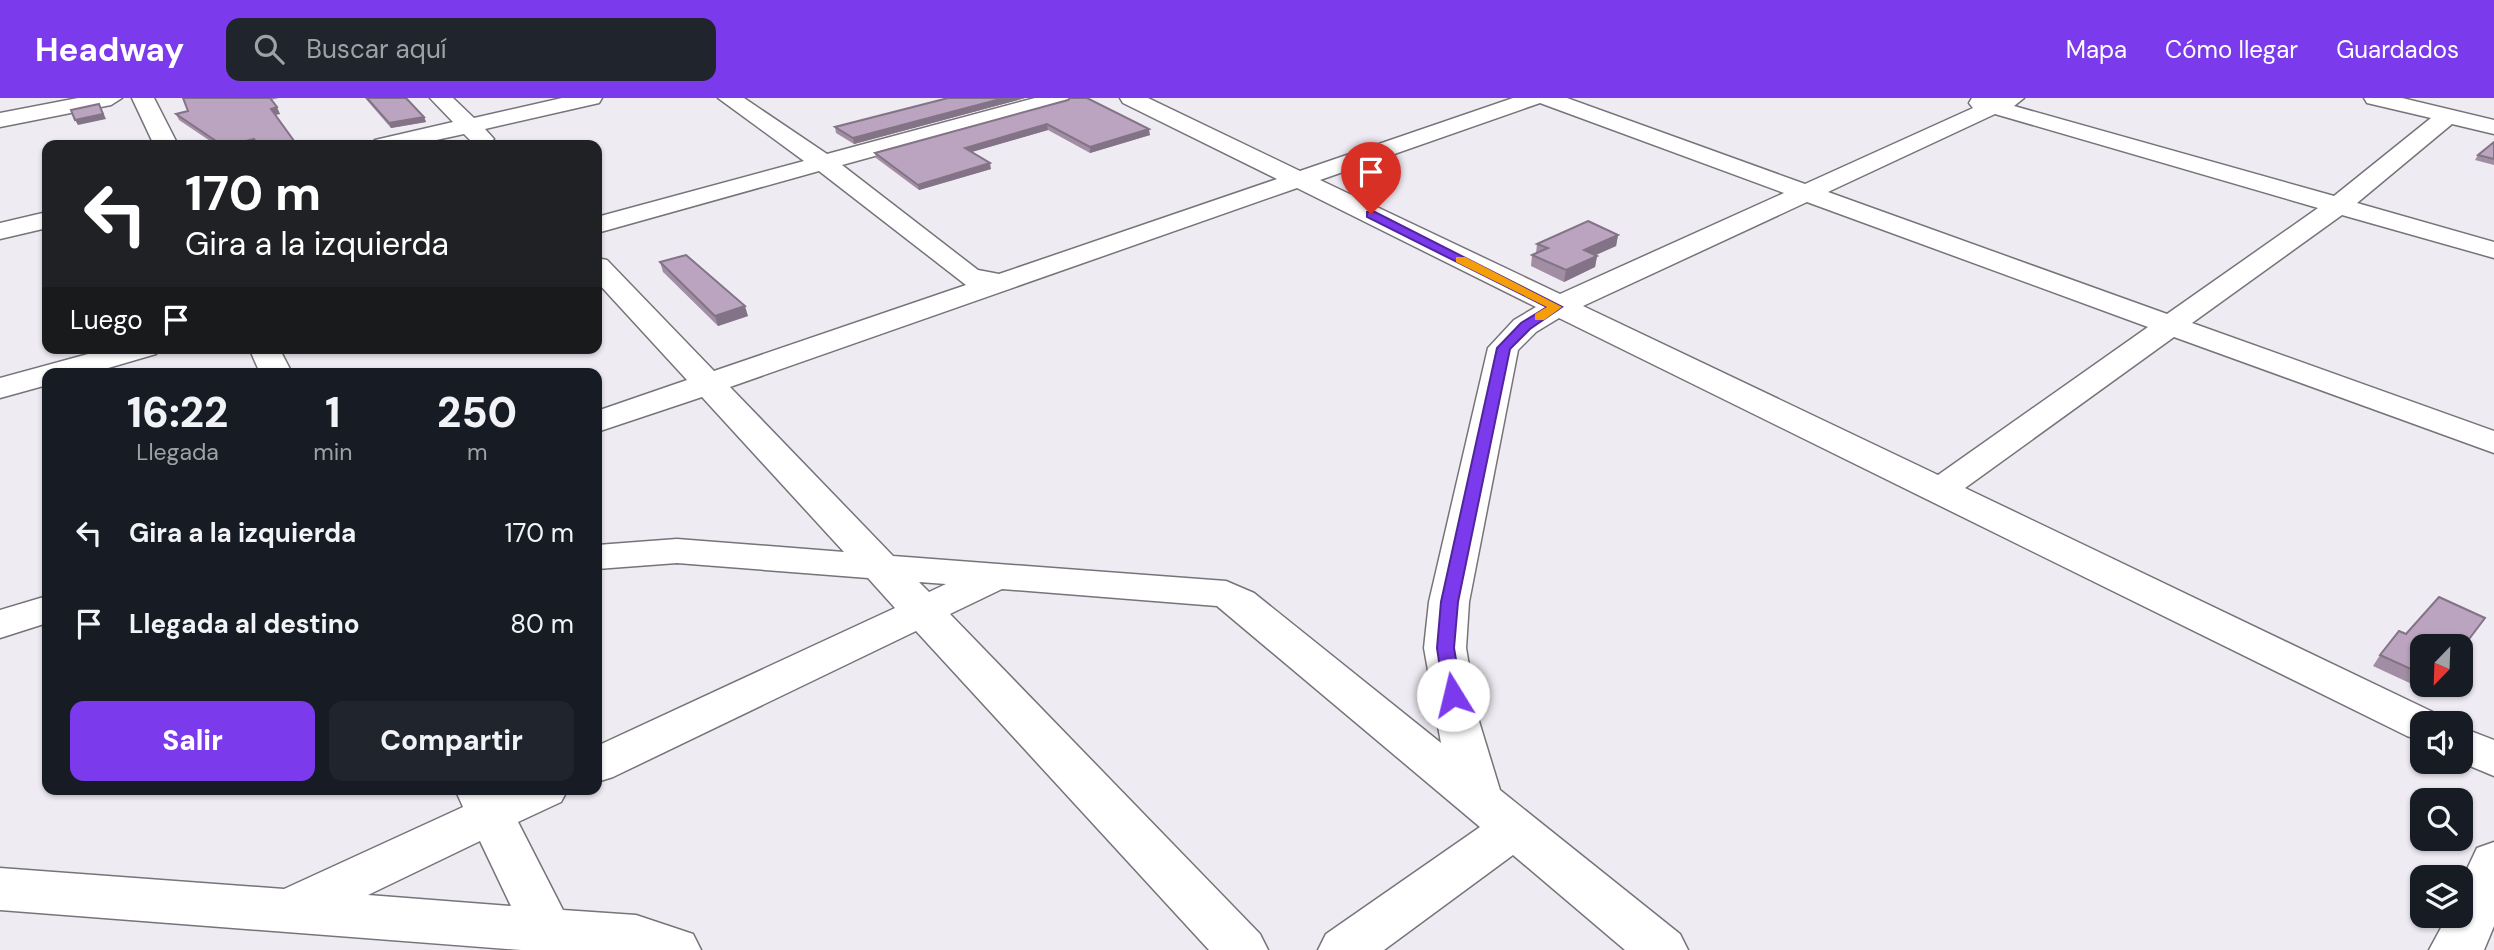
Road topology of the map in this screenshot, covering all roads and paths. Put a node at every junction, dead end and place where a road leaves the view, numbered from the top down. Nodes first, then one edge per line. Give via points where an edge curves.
1 (111, 98) edge
2 (143, 98) edge
3 (441, 98) edge
4 (591, 98) edge
5 (729, 98) edge
6 (1060, 98) edge
7 (1131, 98) edge
8 (1534, 98) edge
9 (1546, 98) edge
10 (2375, 98) edge
11 (1991, 101) edge
12 (2448, 116) junction
13 (0, 120) edge
14 (470, 126) junction
15 (2494, 127) edge
16 (164, 140) edge
17 (406, 140) edge
18 (483, 140) edge
19 (825, 164) junction
20 (1301, 180) junction
21 (1805, 190) junction
22 (2337, 206) junction
23 (42, 221) edge
24 (602, 224) edge
25 (0, 231) edge
26 (2494, 250) edge
27 (602, 271) edge
28 (1008, 282) junction
29 (1556, 307) junction
30 (2169, 326) junction
31 (123, 354) edge
32 (73, 368) edge
33 (42, 376) edge
34 (709, 383) junction
35 (0, 388) edge
36 (602, 420) edge
37 (2494, 443) edge
38 (1938, 491) junction
39 (602, 557) edge
40 (881, 567) junction
41 (998, 576) junction
42 (42, 611) edge
43 (923, 611) junction
44 (42, 620) edge
45 (0, 625) edge
46 (2410, 718) edge
47 (2473, 749) edge
48 (2494, 759) edge
49 (602, 763) edge
50 (517, 795) edge
51 (484, 802) edge
52 (1497, 814) junction
53 (2494, 862) edge
54 (0, 889) edge
55 (283, 913) junction
56 (548, 931) junction
57 (675, 950) edge
58 (1242, 950) edge
59 (1344, 950) edge
60 (1662, 950) edge
61 (2455, 950) edge

1 - 13 street
2 - 16 street
3 - 14 street
4 - 14 street
5 - 19 street
6 - 19 street
7 - 20 street
8 - 20 street
9 - 21 street
10 - 12 street
11 - 21 street
11 - 22 street
12 - 15 street
12 - 22 street
14 - 17 street
14 - 18 street
19 - 24 street
19 - 28 street via 968,276 984,282
20 - 28 street
20 - 29 street
21 - 29 street
21 - 30 street
22 - 26 street
22 - 30 street
23 - 25 street
27 - 34 street
28 - 34 street
29 - 38 street
29 - 52 street via 1525,326 1503,348 1449,602 1447,660 1457,718
30 - 37 street
30 - 38 street
31 - 32 street
33 - 35 street
34 - 36 street
34 - 40 street
38 - 46 street
39 - 40 street via 677,551
40 - 41 street
40 - 43 street
41 - 43 street
41 - 52 street via 1226,594
42 - 45 street
43 - 49 street
43 - 58 street
44 - 45 street
47 - 48 street
50 - 51 street
51 - 55 street
51 - 56 street
52 - 59 street
52 - 60 street
53 - 61 street via 2462,943
54 - 55 street
55 - 56 street
56 - 57 street via 636,937

